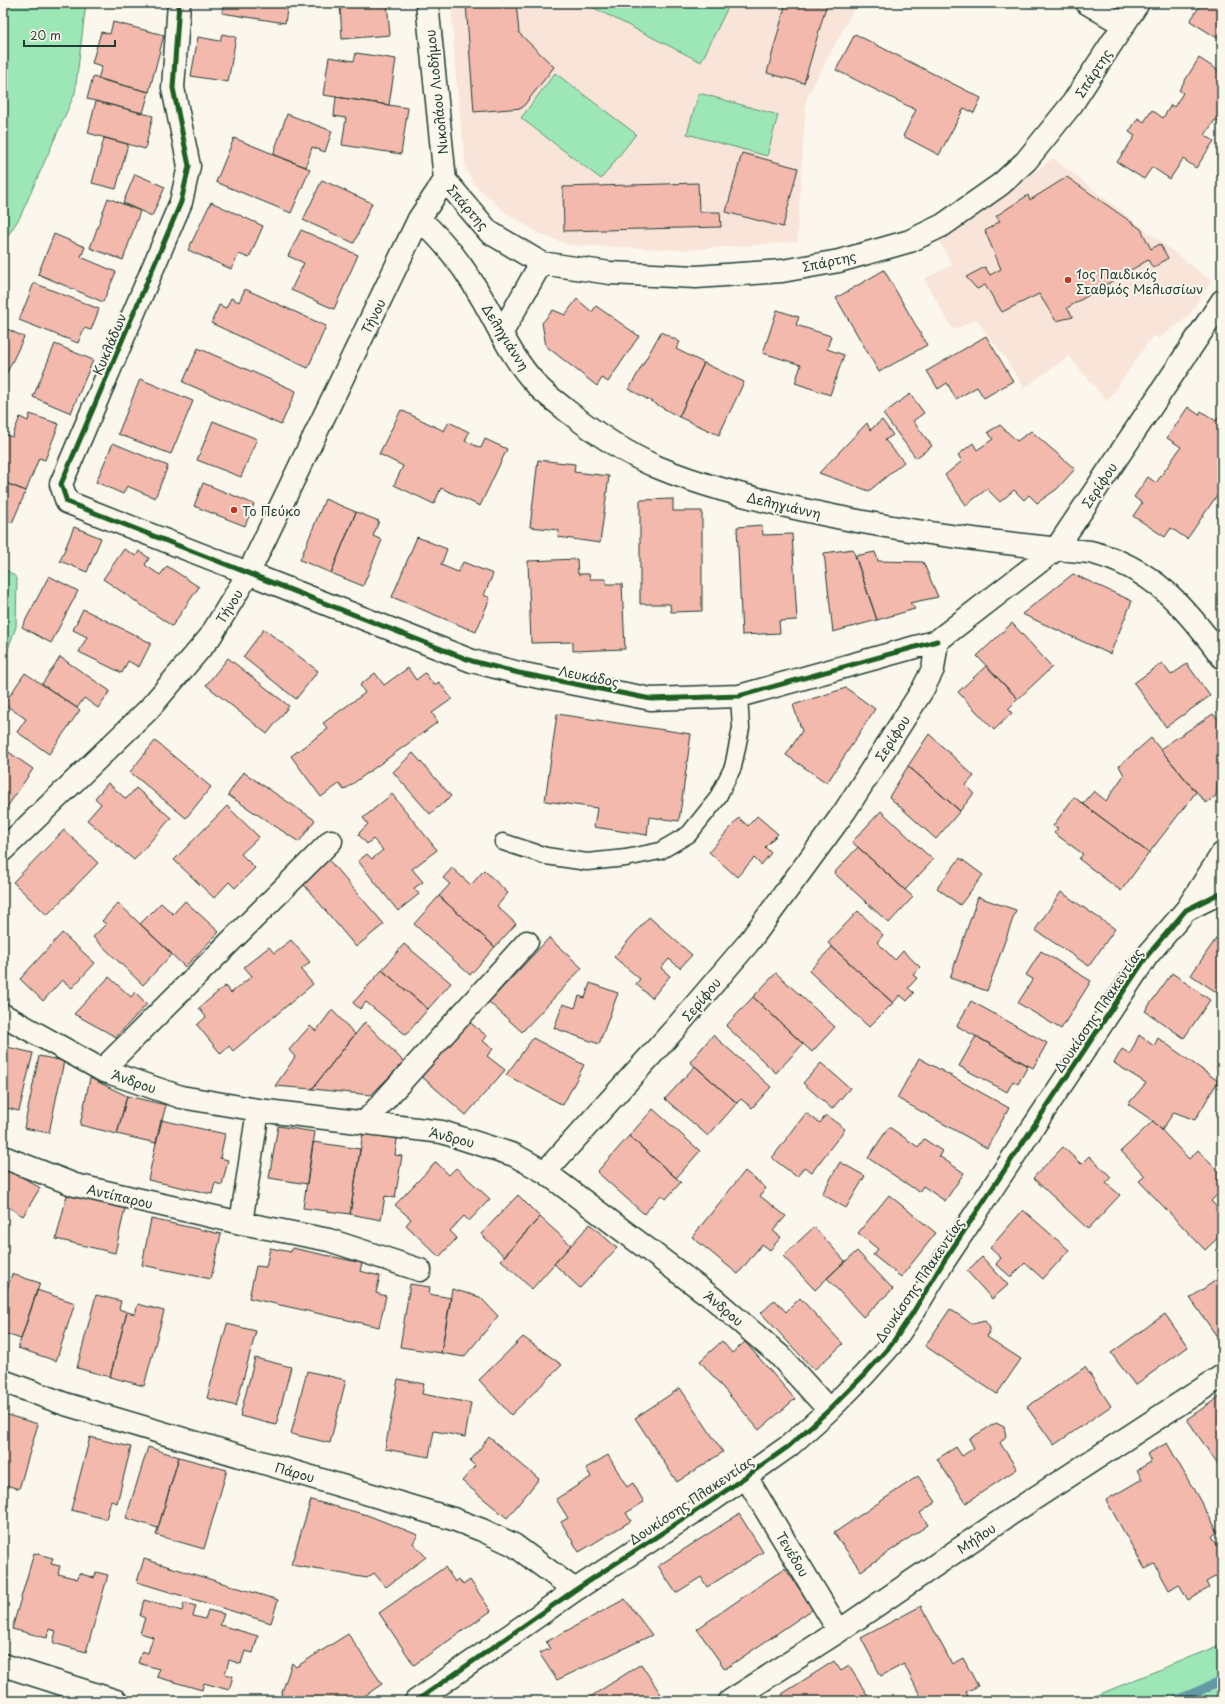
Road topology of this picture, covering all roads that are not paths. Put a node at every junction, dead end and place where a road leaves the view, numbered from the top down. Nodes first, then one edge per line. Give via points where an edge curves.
1 (179, 3) edge
2 (427, 3) edge
3 (1087, 3) edge
4 (1138, 3) edge
5 (1124, 26) junction
6 (445, 180) junction
7 (419, 219) junction
8 (541, 263) junction
9 (1222, 301) edge
10 (501, 334) junction
11 (1056, 549) junction
12 (248, 574) junction
13 (937, 641) junction
14 (1222, 657) edge
15 (739, 696) junction
16 (331, 841) dead end
17 (503, 842) dead end
18 (3, 850) edge
19 (1222, 854) edge
20 (1222, 892) edge
21 (1186, 910) junction
22 (527, 942) dead end
23 (3, 1015) edge
24 (102, 1070) junction
25 (258, 1110) junction
26 (364, 1124) junction
27 (3, 1157) edge
28 (545, 1172) junction
29 (241, 1223) junction
30 (420, 1270) dead end
31 (1222, 1376) edge
32 (3, 1381) edge
33 (829, 1410) junction
34 (746, 1477) junction
35 (575, 1590) junction
36 (840, 1631) junction
37 (3, 1665) edge
38 (116, 1701) edge
39 (416, 1701) edge
40 (730, 1701) edge

1 - 12 street, Κυκλάδων via 173,88 189,166 181,202 61,484 67,502
2 - 6 street, Νικολάου Λιοδήμου
3 - 5 street
4 - 5 street, Σπάρτης
5 - 8 street, Σπάρτης via 1072,104 1026,161 971,207 943,226 910,241 839,261 782,271 696,277 610,273
6 - 7 street, Τήνου
6 - 8 street, Σπάρτης via 489,232
7 - 10 street, Δεληγιάννη via 438,235 448,249 481,298
7 - 12 street, Τήνου
8 - 10 street
9 - 11 street, Σερίφου
10 - 11 street, Δεληγιάννη via 536,384 584,424 656,466 742,496 837,518 968,539
11 - 13 street, Σερίφου
11 - 14 street, Δεληγιάννη via 1090,552 1110,557 1151,579 1174,597
12 - 15 street, Λευκάδος via 472,661 519,673 651,699
12 - 18 street, Τήνου via 210,637 148,710
13 - 15 street, Λευκάδος
13 - 28 street, Σερίφου via 933,669 923,690 845,811 749,942 673,1031
15 - 17 lane via 741,728 733,767 718,799 689,834 660,851 587,862 546,856
16 - 24 street
19 - 21 street
20 - 21 street, Δουκίσσης Πλακεντίας
21 - 33 street, Δουκίσσης Πλακεντίας via 1147,956 890,1345
22 - 26 street
23 - 24 street, Άνδρου
24 - 25 street, Άνδρου via 181,1097
25 - 26 street, Άνδρου
25 - 29 street
26 - 28 street, Άνδρου via 442,1132 514,1155
27 - 29 street, Αντίπαρου via 75,1185
28 - 33 street, Άνδρου via 714,1299 779,1355
29 - 30 street, Αντίπαρου via 329,1240
31 - 36 street, Μήλου via 1009,1515
32 - 35 street, Πάρου via 65,1404 452,1519 514,1545
33 - 34 street, Δουκίσσης Πλακεντίας via 789,1446
34 - 35 street, Δουκίσσης Πλακεντίας
34 - 36 street, Τενέδου
35 - 39 street, Δουκίσσης Πλακεντίας
36 - 40 street, Μήλου
37 - 38 street

